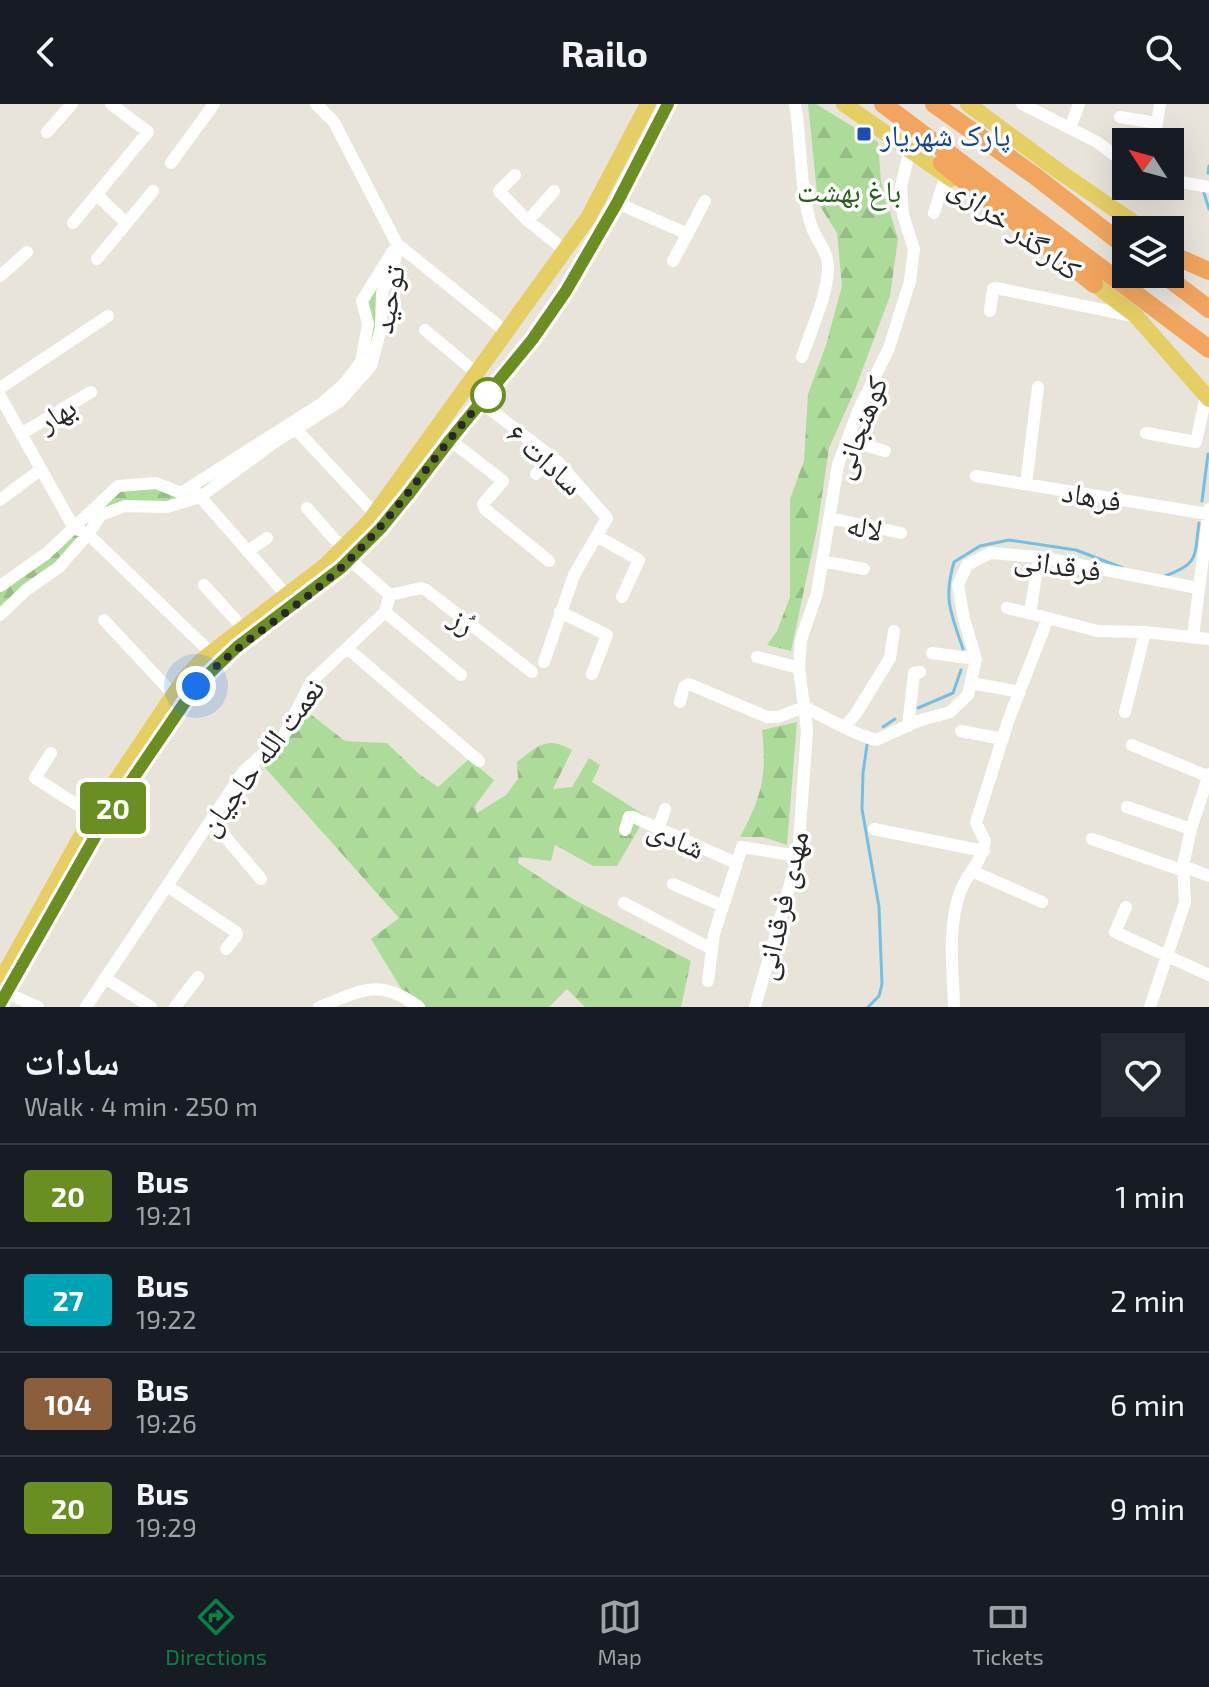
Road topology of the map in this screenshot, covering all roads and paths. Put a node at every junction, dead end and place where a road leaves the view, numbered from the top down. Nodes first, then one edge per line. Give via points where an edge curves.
1 (72, 104) edge
2 (111, 104) edge
3 (214, 104) edge
4 (316, 104) edge
5 (648, 104) edge
6 (668, 104) edge
7 (795, 104) edge
8 (844, 104) edge
9 (868, 104) edge
10 (883, 104) edge
11 (934, 104) edge
12 (968, 104) edge
13 (1022, 104) edge
14 (1079, 104) edge
15 (1160, 104) edge
16 (1120, 117) dead end
17 (1157, 123) junction
18 (1070, 128) junction
19 (1156, 128) edge
20 (47, 132) dead end
21 (910, 150) junction
22 (1112, 153) edge
23 (171, 163) dead end
24 (515, 175) dead end
25 (946, 175) junction
26 (1035, 176) junction
27 (1184, 183) edge
28 (1209, 187) edge
29 (153, 191) dead end
30 (554, 191) dead end
31 (97, 195) junction
32 (705, 201) dead end
33 (617, 203) junction
34 (934, 213) dead end
35 (1124, 216) edge
36 (528, 221) junction
37 (73, 223) dead end
38 (126, 223) junction
39 (1112, 223) edge
40 (688, 234) junction
41 (1112, 236) edge
42 (397, 244) junction
43 (566, 251) junction
44 (27, 252) dead end
45 (1184, 255) edge
46 (97, 259) dead end
47 (1184, 260) edge
48 (673, 261) dead end
49 (1209, 271) edge
50 (0, 276) edge
51 (544, 278) junction
52 (1094, 284) junction
53 (1181, 288) edge
54 (566, 291) junction
55 (1209, 309) edge
56 (990, 311) dead end
57 (108, 316) dead end
58 (1136, 316) junction
59 (368, 324) junction
60 (381, 328) junction
61 (425, 330) dead end
62 (505, 331) junction
63 (1209, 349) edge
64 (802, 357) dead end
65 (366, 364) junction
66 (475, 372) junction
67 (496, 387) junction
68 (1038, 387) dead end
69 (0, 388) edge
70 (91, 392) dead end
71 (1208, 392) edge
72 (1, 401) edge
73 (481, 402) junction
74 (293, 426) junction
75 (1146, 433) dead end
76 (21, 434) junction
77 (450, 440) junction
78 (848, 440) junction
79 (1203, 443) edge
80 (885, 451) dead end
81 (551, 456) junction
82 (40, 470) junction
83 (536, 474) dead end
84 (976, 476) dead end
85 (1026, 484) junction
86 (196, 491) junction
87 (0, 500) edge
88 (1209, 506) edge
89 (307, 508) dead end
90 (375, 514) junction
91 (1208, 514) edge
92 (829, 518) junction
93 (74, 528) junction
94 (901, 533) dead end
95 (88, 534) junction
96 (597, 536) junction
97 (267, 538) dead end
98 (248, 551) junction
99 (346, 555) junction
100 (1039, 557) junction
101 (549, 561) dead end
102 (822, 561) junction
103 (864, 569) dead end
104 (204, 585) dead end
105 (0, 587) edge
106 (1198, 588) junction
107 (390, 595) junction
108 (287, 596) junction
109 (622, 597) dead end
110 (13, 602) junction
111 (1007, 608) dead end
112 (385, 612) junction
113 (560, 612) junction
114 (1030, 613) junction
115 (0, 615) edge
116 (1048, 618) junction
117 (104, 620) dead end
118 (243, 628) junction
119 (894, 631) dead end
120 (1145, 632) junction
121 (1193, 637) junction
122 (1209, 639) edge
123 (348, 649) junction
124 (211, 653) junction
125 (932, 653) dead end
126 (757, 657) dead end
127 (976, 659) junction
128 (544, 662) dead end
129 (799, 668) junction
130 (532, 672) dead end
131 (920, 672) dead end
132 (592, 674) dead end
133 (461, 675) dead end
134 (971, 683) junction
135 (1020, 692) junction
136 (173, 694) junction
137 (680, 702) dead end
138 (804, 707) junction
139 (1125, 712) dead end
140 (908, 726) junction
141 (844, 727) junction
142 (961, 731) dead end
143 (1003, 739) junction
144 (1132, 745) dead end
145 (51, 753) dead end
146 (479, 761) dead end
147 (1208, 775) edge
148 (1127, 807) dead end
149 (665, 809) dead end
150 (93, 815) junction
151 (211, 820) junction
152 (658, 829) junction
153 (874, 829) dead end
154 (1191, 829) junction
155 (625, 830) dead end
156 (1092, 839) dead end
157 (984, 851) junction
158 (798, 856) junction
159 (736, 863) junction
160 (1183, 868) junction
161 (974, 872) junction
162 (1209, 876) edge
163 (261, 879) dead end
164 (673, 884) dead end
165 (167, 886) junction
166 (1042, 902) dead end
167 (624, 903) dead end
168 (723, 906) junction
169 (1126, 907) dead end
170 (226, 949) dead end
171 (712, 949) junction
172 (1167, 955) junction
173 (1209, 975) edge
174 (198, 977) dead end
175 (105, 978) junction
176 (708, 981) dead end
177 (3, 984) edge
178 (38, 1007) edge
179 (86, 1007) edge
180 (151, 1007) edge
181 (175, 1007) edge
182 (319, 1007) edge
183 (419, 1007) edge
184 (755, 1007) edge
185 (954, 1007) edge
186 (1150, 1007) edge

1 - 20 street
2 - 31 street via 148,132
3 - 23 street
4 - 42 street via 334,122
5 - 43 main road
6 - 33 main road
7 - 64 street via 812,228 829,266
8 - 21 main road, کنارگذر خرازی
9 - 52 highway
10 - 63 highway
11 - 26 highway
12 - 35 main road
13 - 18 street
14 - 18 street
15 - 17 street
16 - 17 street
17 - 19 street
18 - 22 street
21 - 25 main road, کنارگذر خرازی
21 - 78 street, کوهنجانی via 901,186 914,249 910,281 889,348
24 - 36 street via 499,191
25 - 34 street
25 - 52 main road, کنارگذر خرازی
26 - 39 highway
26 - 41 highway
27 - 28 street
29 - 38 street
30 - 36 street
31 - 37 street
31 - 38 street
32 - 40 street
33 - 40 street
33 - 54 main road
36 - 43 street
38 - 46 street
40 - 48 street
42 - 59 street, توحید via 362,301
42 - 60 street, توحید via 382,293
42 - 62 street
43 - 51 main road
44 - 50 street
45 - 49 main road
47 - 49 highway
51 - 54 main road via 555,278
51 - 62 main road
52 - 58 main road, کنارگذر خرازی
53 - 55 highway
54 - 67 main road
56 - 58 street via 996,288
57 - 69 street
58 - 71 main road, کنارگذر خرازی via 1184,356
59 - 60 street
59 - 65 street, توحید
60 - 65 street, توحید
61 - 66 street
62 - 66 main road
65 - 74 street, توحید via 339,402
66 - 67 main road via 482,382
66 - 90 main road
67 - 73 main road
68 - 85 street
70 - 76 street, بهار
71 - 79 street
72 - 76 street
73 - 77 main road
73 - 81 street, سادات ۶
74 - 86 street, توحید
74 - 90 street
75 - 79 street
76 - 82 street
77 - 99 main road via 381,528
77 - 101 street via 503,481 483,504 485,509
78 - 80 street
78 - 92 street, کوهنجانی
81 - 83 street
81 - 96 street, سادات ۶ via 607,518
82 - 87 street
82 - 93 street
84 - 85 street, فرهاد
85 - 91 street, فرهاد
86 - 93 street via 181,493 156,483 118,486
86 - 95 street, توحید via 167,507 125,506 101,515
86 - 98 street
88 - 91 street
89 - 99 street
90 - 99 main road
91 - 106 street
92 - 94 street, لاله
92 - 102 street, کوهنجانی
93 - 95 street
93 - 105 street
95 - 110 street, توحید via 59,567
95 - 124 street
96 - 109 street via 639,560
96 - 113 street
97 - 98 street
98 - 108 street
99 - 107 street
99 - 108 main road
99 - 177 main road via 196,686
100 - 106 street, فرقدانی
100 - 114 street
100 - 127 street, فرقدانی via 990,553 967,565 958,585
102 - 103 street
102 - 129 street, کوهنجانی
104 - 118 street
105 - 110 street
106 - 121 street
107 - 112 street, نعمت الله حاجیان
107 - 130 street, رُز via 426,590
108 - 118 main road
110 - 115 street, توحید
111 - 114 street
112 - 123 street, نعمت الله حاجیان
112 - 133 street
113 - 128 street
113 - 132 street via 607,635
114 - 116 street
116 - 120 street via 1097,631
116 - 135 street
117 - 136 street
118 - 124 main road
119 - 141 street via 890,658
120 - 121 street
120 - 139 street
121 - 122 street
123 - 146 street
123 - 151 street, نعمت الله حاجیان via 311,682 284,735 243,772
124 - 136 main road
125 - 127 street
126 - 129 street
127 - 134 street, فرقدانی
129 - 138 street, کوهنجانی
131 - 140 street via 914,673
134 - 135 street
134 - 140 street, فرقدانی via 968,695 950,712
135 - 143 street
136 - 150 main road
137 - 138 street via 689,684 767,717
138 - 141 street
138 - 158 street, مهدی فرقدانی
140 - 141 street, فرقدانی via 876,740
142 - 143 street
143 - 157 street via 976,823 985,838
144 - 147 street
145 - 150 street via 35,778
147 - 154 street
148 - 154 street
149 - 152 street
150 - 177 main road
151 - 163 street
151 - 165 street, نعمت الله حاجیان
152 - 155 street, شادی via 631,817
152 - 159 street, شادی
153 - 157 street
154 - 160 street
156 - 160 street
157 - 161 street
158 - 159 street via 744,846
158 - 184 street, مهدی فرقدانی
159 - 168 street
160 - 162 street
160 - 172 street via 1185,902
161 - 166 street
161 - 185 street via 961,891 952,933
164 - 168 street
165 - 170 street via 236,932
165 - 175 street, نعمت الله حاجیان
167 - 171 street
168 - 171 street
169 - 172 street via 1115,932
171 - 176 street
172 - 173 street
172 - 186 street
174 - 181 street
175 - 179 street, نعمت الله حاجیان
175 - 180 street
177 - 178 street
182 - 183 street via 374,988 403,995

